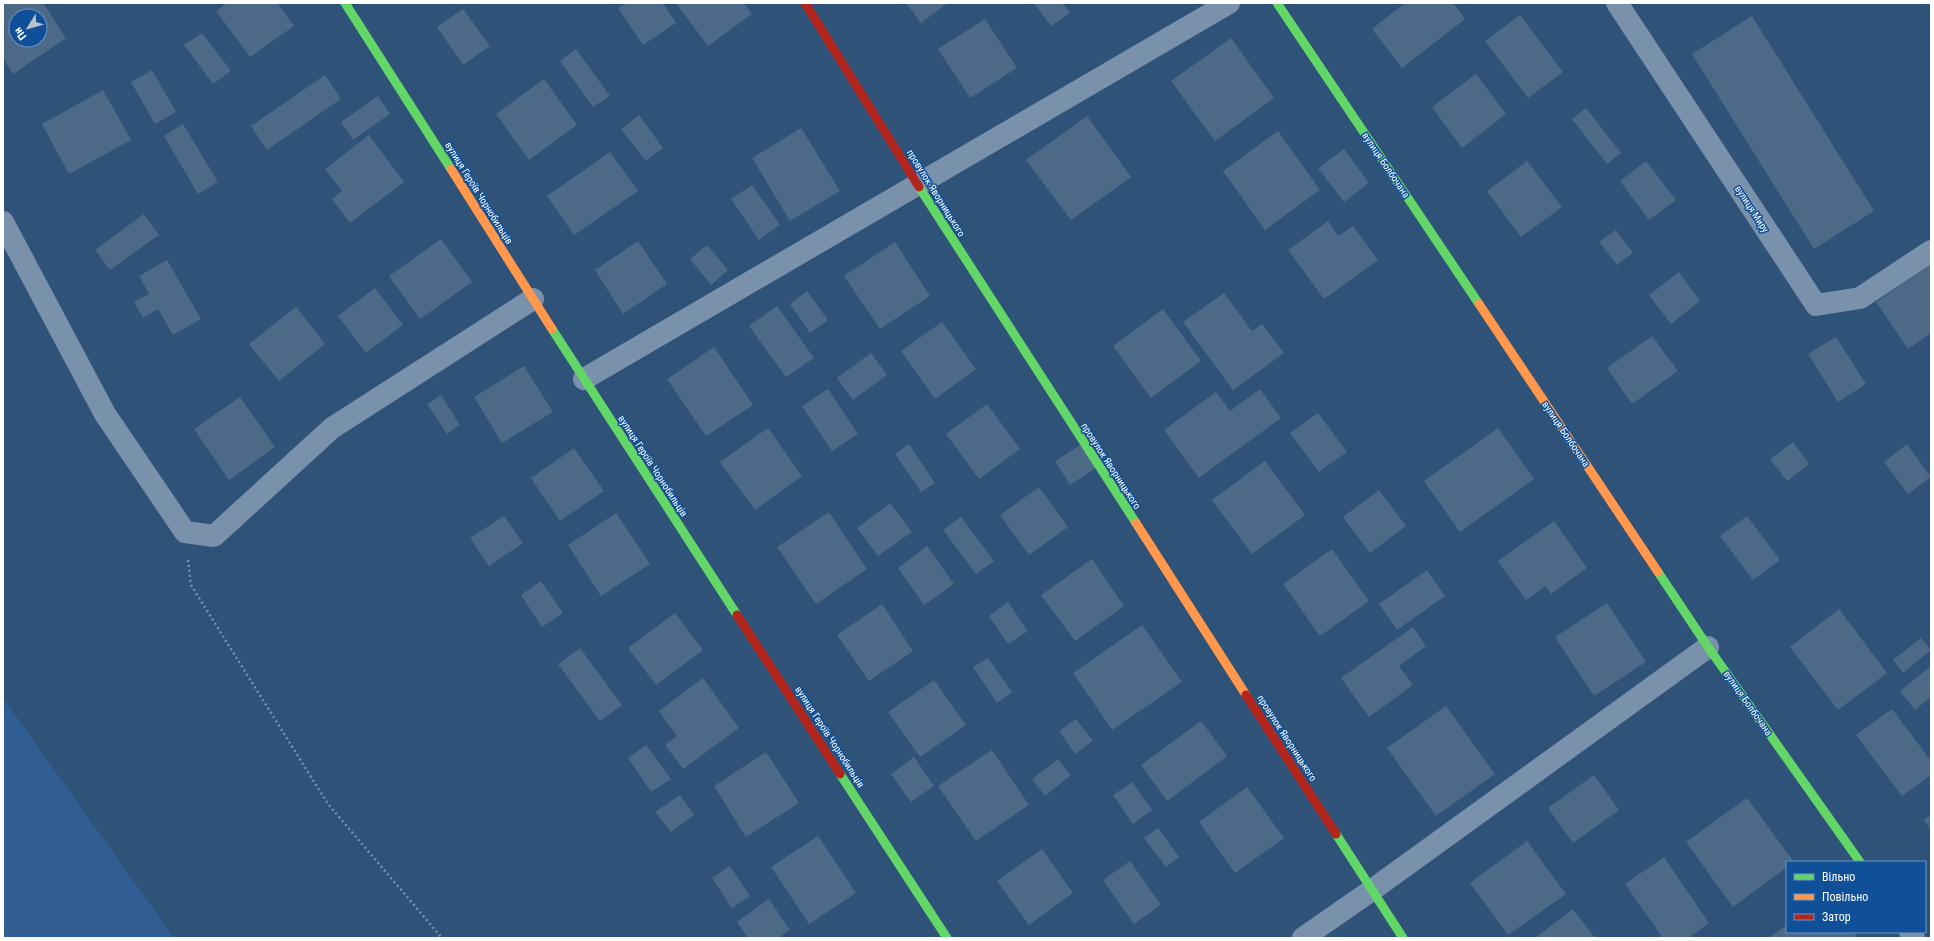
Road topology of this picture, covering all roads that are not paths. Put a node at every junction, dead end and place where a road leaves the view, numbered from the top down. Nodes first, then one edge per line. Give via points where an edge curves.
1 (345, 3) edge
2 (805, 3) edge
3 (1229, 3) edge
4 (1277, 3) edge
5 (1617, 3) edge
6 (917, 184) junction
7 (3, 222) edge
8 (1931, 251) edge
9 (533, 299) junction
10 (584, 380) junction
11 (1708, 647) junction
12 (1859, 861) edge
13 (1372, 890) junction
14 (947, 938) edge
15 (1303, 938) edge
16 (1403, 938) edge

1 - 9 street, вулиця Героїв Чорнобильців
2 - 6 street, провулок Яворницького
3 - 6 street
4 - 11 street, вулиця Болбочана
5 - 8 street, вулиця Миру via 1816,305 1860,298
6 - 10 street
6 - 13 street, провулок Яворницького
7 - 9 street via 105,414 185,532 214,536 332,428
9 - 10 street, вулиця Героїв Чорнобильців
10 - 14 street, вулиця Героїв Чорнобильців
11 - 12 street, вулиця Болбочана
11 - 13 street
13 - 15 street
13 - 16 street, провулок Яворницького

